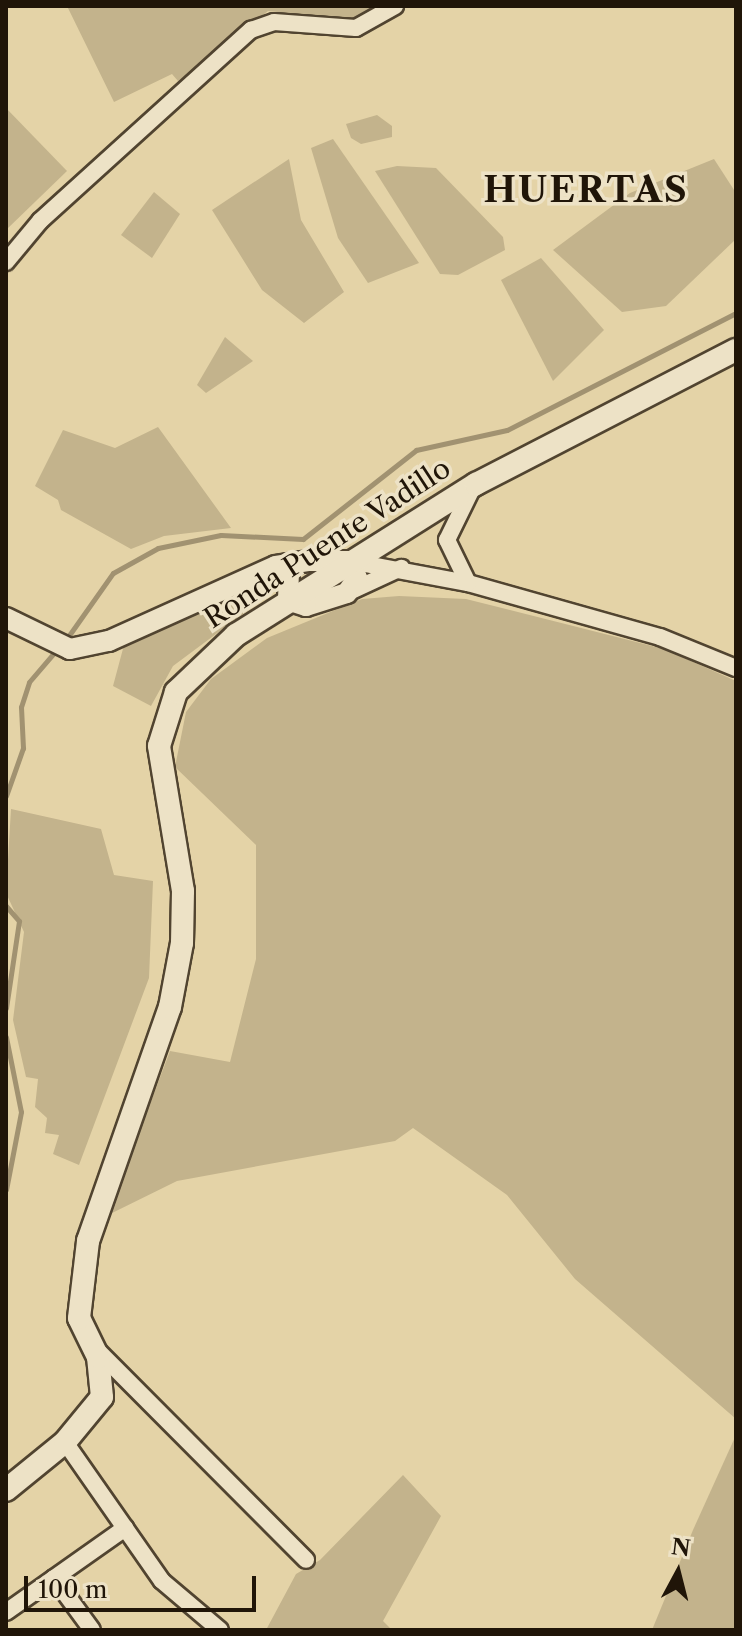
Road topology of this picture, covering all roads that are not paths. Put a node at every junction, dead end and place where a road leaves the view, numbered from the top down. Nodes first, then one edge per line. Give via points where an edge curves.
1 (395, 6) edge
2 (6, 262) edge
3 (736, 350) edge
4 (476, 484) junction
5 (349, 561) junction
6 (403, 568) junction
7 (288, 582) junction
8 (468, 583) junction
9 (347, 593) junction
10 (6, 618) edge
11 (736, 668) edge
12 (91, 1344) junction
13 (133, 1384) junction
14 (98, 1406) junction
15 (65, 1442) junction
16 (6, 1490) edge
17 (125, 1528) junction
18 (306, 1560) dead end
19 (54, 1578) junction
20 (6, 1612) edge
21 (92, 1630) edge
22 (220, 1630) edge

1 - 2 street via 356,28 274,22 251,30 40,221
3 - 4 main road, Ronda Puente Vadillo
4 - 5 main road, Ronda Puente Vadillo
4 - 8 street via 447,540
5 - 6 street
5 - 7 main road, Ronda Puente Vadillo
5 - 7 street
5 - 9 street via 357,578
6 - 8 street
6 - 9 street
7 - 9 street via 306,606
7 - 10 street, Ronda Puente Vadillo via 264,571 109,641 60,647
7 - 12 main road, Ronda Puente Vadillo via 211,652 176,692 163,724 160,768 179,857 182,943 170,1007 88,1241 79,1318
8 - 11 street via 660,637
12 - 13 street
12 - 14 main road, Ronda Puente Vadillo via 102,1384
13 - 14 street via 117,1385
13 - 18 street
14 - 15 main road
15 - 16 main road
15 - 17 street
17 - 19 street
17 - 22 street via 162,1581
19 - 20 street
19 - 21 street

